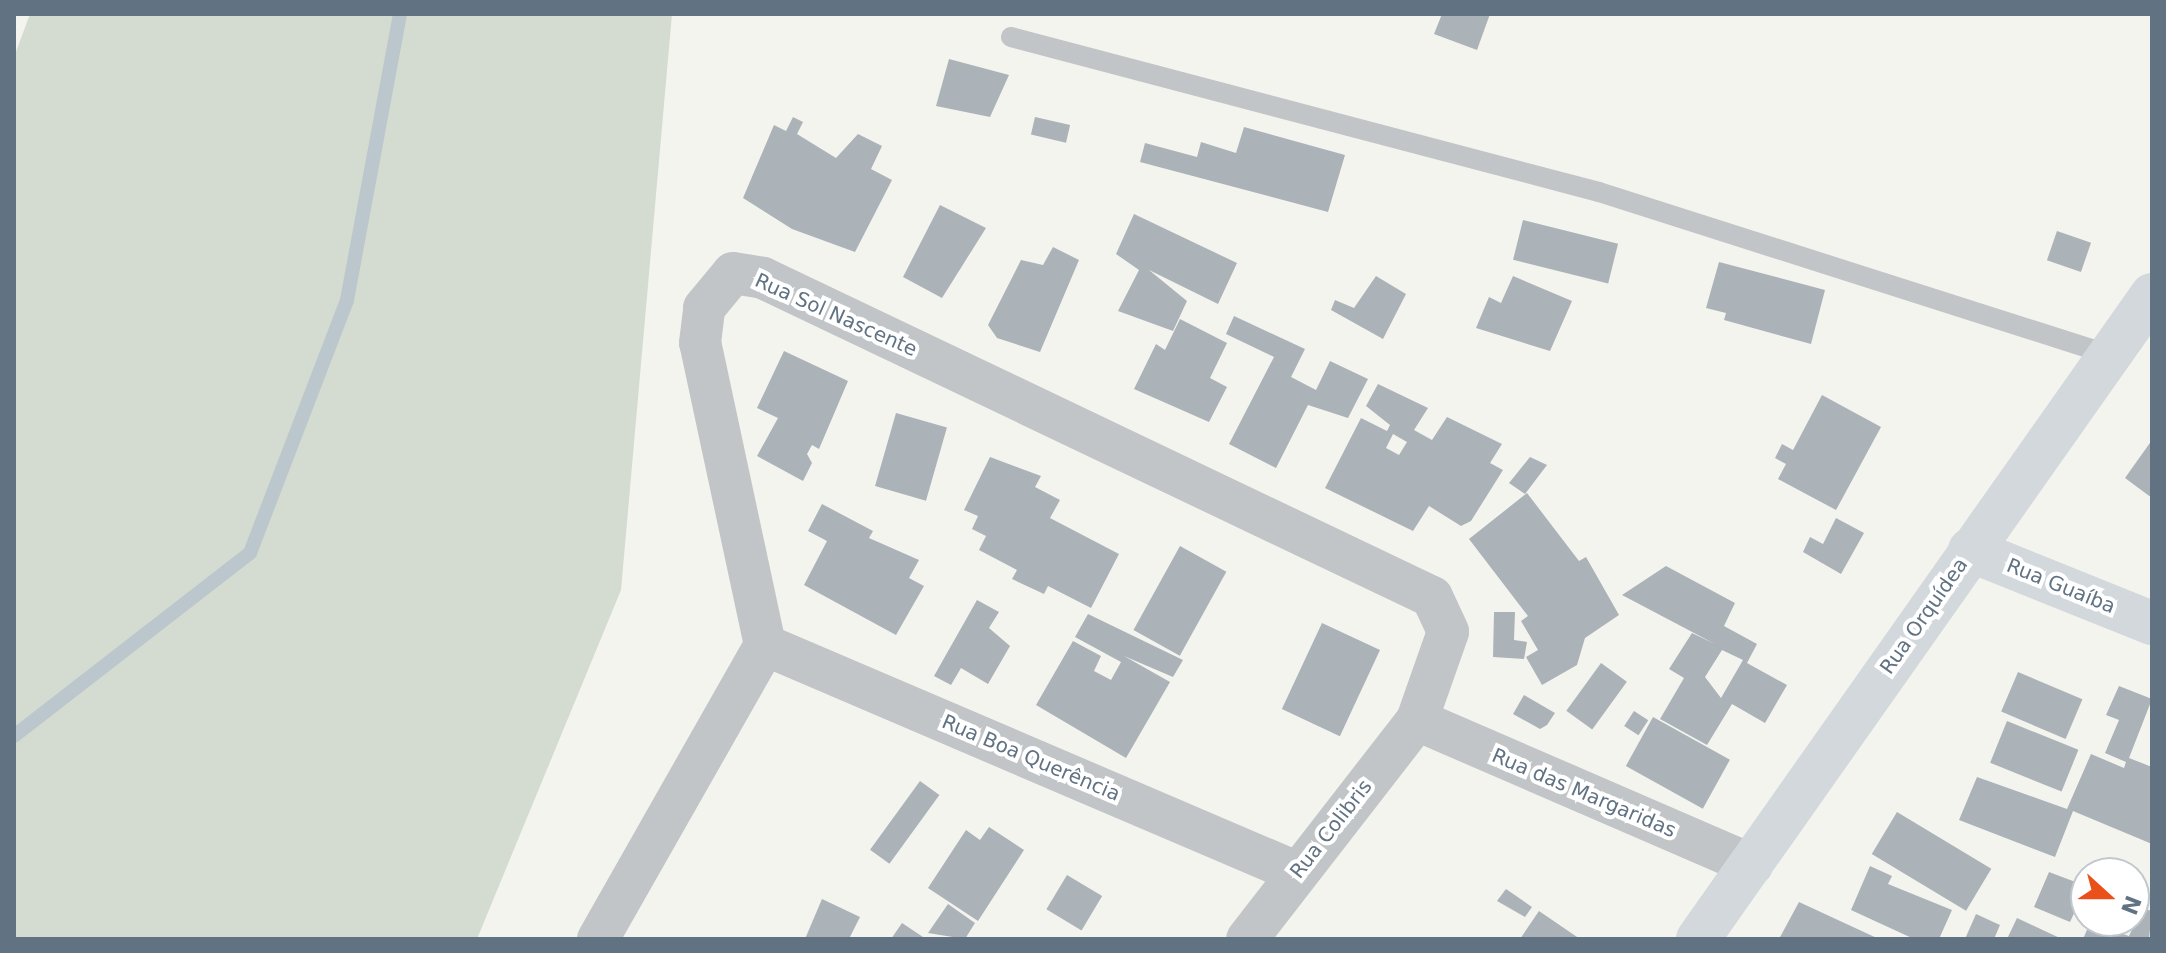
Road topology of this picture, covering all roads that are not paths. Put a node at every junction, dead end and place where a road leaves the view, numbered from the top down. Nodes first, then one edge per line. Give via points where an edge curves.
1 (1011, 37) dead end
2 (2152, 295) edge
3 (2110, 355) junction
4 (1970, 550) junction
5 (2152, 623) edge
6 (765, 645) junction
7 (1417, 720) junction
8 (1752, 865) junction
9 (1296, 872) junction
10 (598, 939) edge
11 (1247, 939) edge
12 (1698, 939) edge

1 - 3 lane via 1599,192
2 - 3 street, Rua Orquídea
3 - 4 street, Rua Orquídea
4 - 5 street, Rua Guaíba
4 - 8 street, Rua Orquídea
6 - 7 street, Rua Sol Nascente via 700,343 704,308 733,273 763,278 1432,597 1448,632
6 - 9 street, Rua Boa Querência
6 - 10 street
7 - 8 street, Rua das Margaridas
7 - 9 street, Rua Colibris
8 - 12 street, Rua Orquídea
9 - 11 street, Rua Colibris

